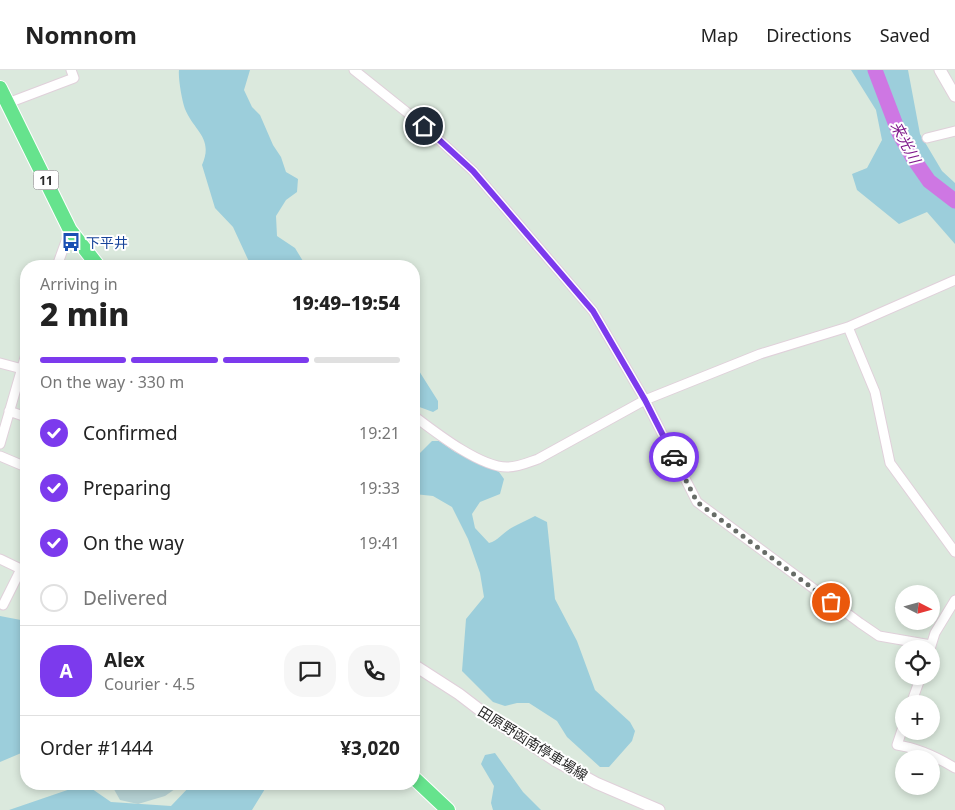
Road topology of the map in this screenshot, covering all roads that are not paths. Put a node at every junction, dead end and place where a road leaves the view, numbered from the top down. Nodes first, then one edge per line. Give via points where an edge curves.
1 (72, 70) edge
2 (354, 70) edge
3 (940, 70) edge
4 (0, 88) edge
5 (955, 96) edge
6 (8, 103) junction
7 (955, 131) edge
8 (927, 138) dead end
9 (70, 230) junction
10 (58, 260) edge
11 (93, 260) edge
12 (955, 280) edge
13 (848, 327) junction
14 (0, 363) edge
15 (20, 369) edge
16 (20, 381) edge
17 (645, 400) junction
18 (9, 411) junction
19 (20, 415) edge
20 (420, 420) edge
21 (1, 438) edge
22 (0, 456) edge
23 (20, 464) edge
24 (955, 552) edge
25 (0, 559) edge
26 (20, 568) edge
27 (20, 577) edge
28 (955, 600) edge
29 (3, 605) dead end
30 (898, 640) edge
31 (932, 640) edge
32 (420, 669) edge
33 (899, 740) edge
34 (955, 768) edge
35 (420, 784) edge
36 (448, 810) edge
37 (659, 810) edge

1 - 6 street via 74,78
2 - 17 street via 424,126 473,171 593,311
3 - 5 main road
4 - 6 main road, 11
6 - 9 main road, 11
7 - 8 street
9 - 10 street
9 - 11 main road, 11
12 - 13 street
13 - 17 street via 760,354
13 - 24 street via 875,392 890,463
14 - 15 street
16 - 18 street
17 - 20 street via 538,459 509,468 492,465 473,456
17 - 30 street via 697,502 860,624 879,636
18 - 19 street
18 - 21 street
22 - 23 street
25 - 26 street
27 - 29 street
28 - 31 street
32 - 37 main road, 田原野函南停車場線 via 556,760 596,783
33 - 34 street via 897,745 938,758
35 - 36 main road

